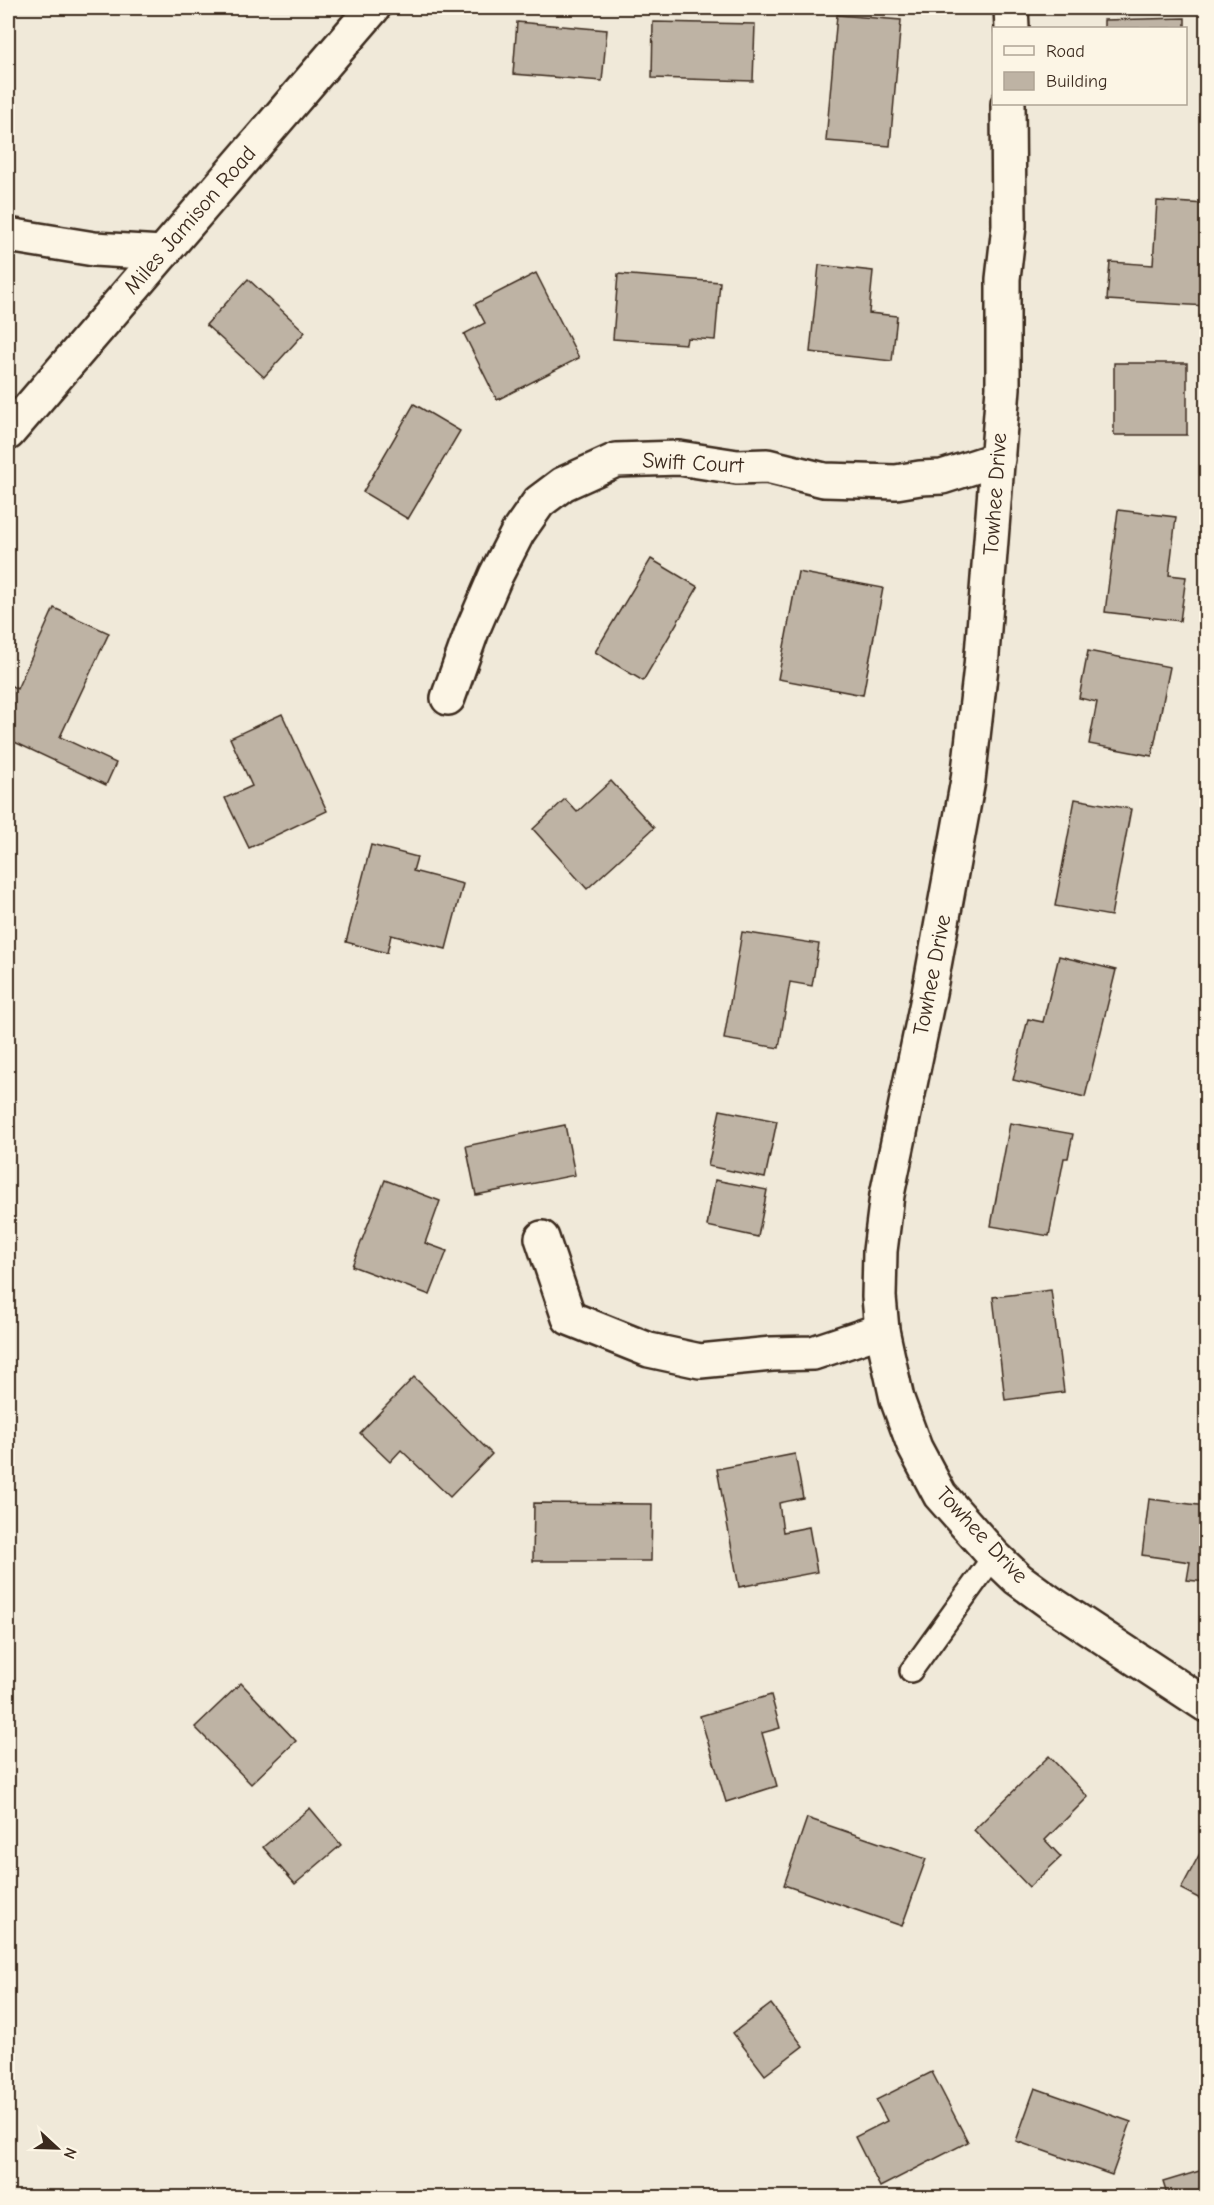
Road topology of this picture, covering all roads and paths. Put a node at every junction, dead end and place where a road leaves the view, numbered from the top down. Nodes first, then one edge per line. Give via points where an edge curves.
1 (373, 8) edge
2 (1011, 8) edge
3 (1012, 27) edge
4 (1008, 105) edge
5 (8, 235) edge
6 (162, 254) junction
7 (8, 433) edge
8 (998, 459) junction
9 (448, 698) dead end
10 (542, 1238) dead end
11 (882, 1330) junction
12 (994, 1556) junction
13 (911, 1671) dead end
14 (1206, 1705) edge

1 - 6 street, Miles Jamison Road
2 - 3 street
4 - 8 street, Towhee Drive via 1009,226
5 - 6 street via 94,249
6 - 7 street, Miles Jamison Road
8 - 9 street, Swift Court via 942,477 897,482 824,480 767,466 737,467 679,458 616,460 562,484 539,502 496,575
8 - 11 street, Towhee Drive via 968,780 887,1195 880,1251
10 - 11 street via 570,1318 649,1350 700,1361 813,1353
11 - 12 street, Towhee Drive via 897,1400 915,1448 940,1495
12 - 13 lane
12 - 14 street, Towhee Drive via 1051,1603

